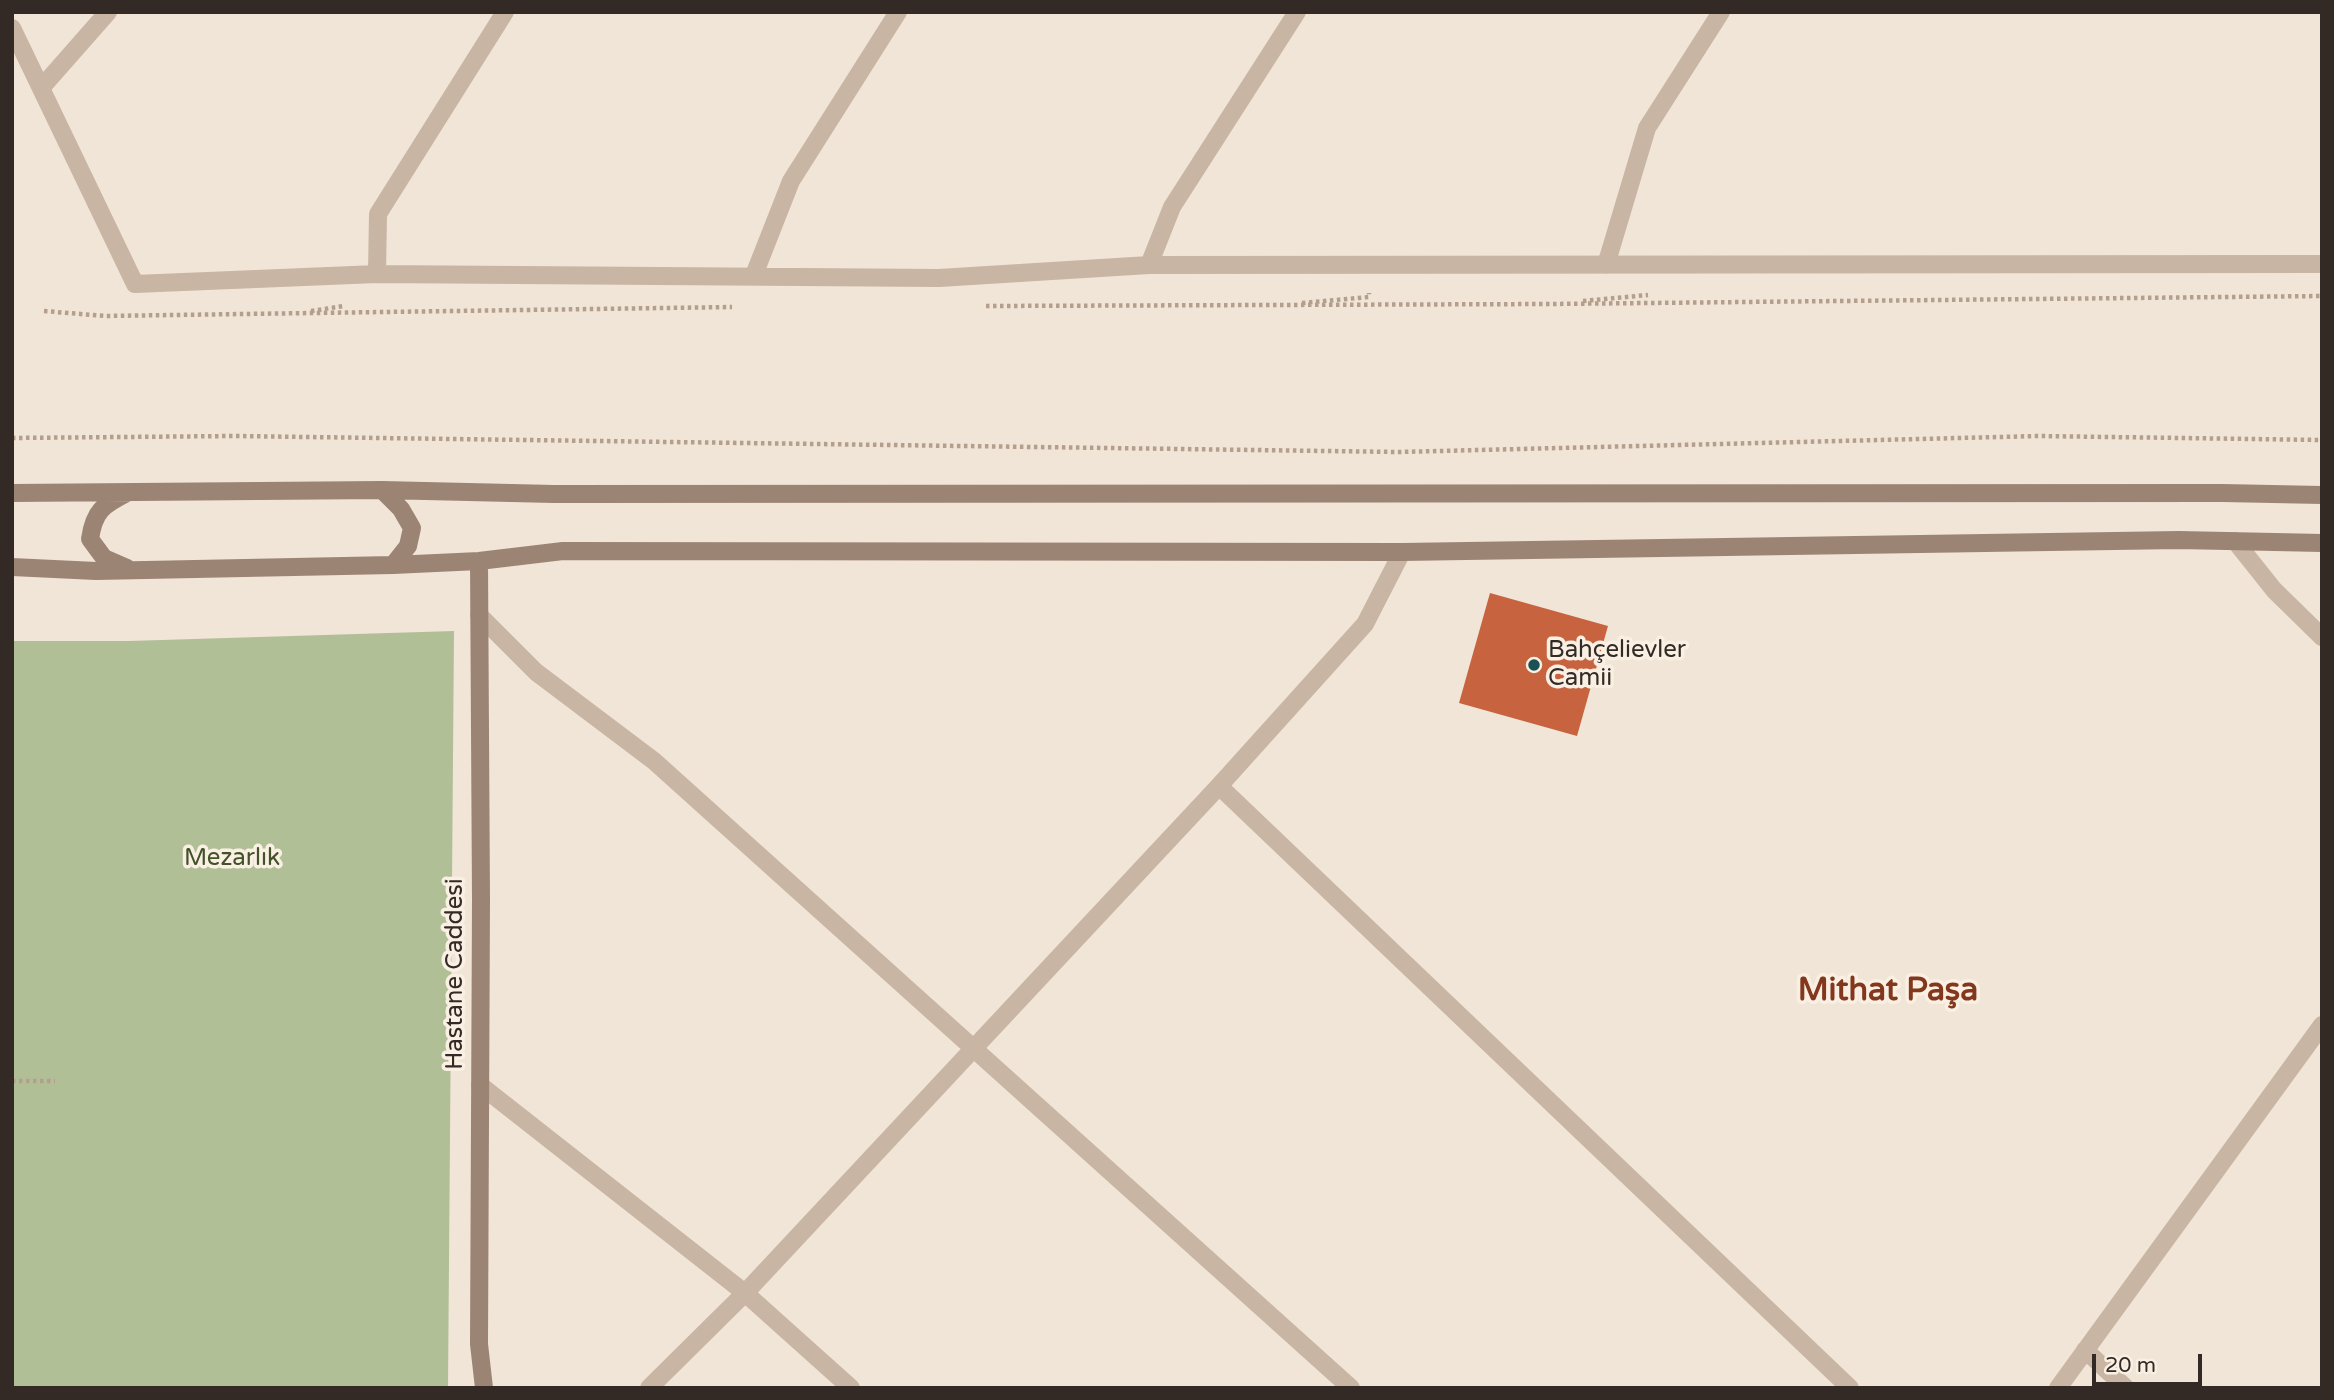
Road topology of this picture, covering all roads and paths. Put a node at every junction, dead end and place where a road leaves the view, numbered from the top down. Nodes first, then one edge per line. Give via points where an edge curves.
1 (108, 12) edge
2 (505, 12) edge
3 (898, 12) edge
4 (1297, 12) edge
5 (1721, 12) edge
6 (12, 28) edge
7 (42, 88) junction
8 (2322, 264) edge
9 (1149, 265) junction
10 (1371, 265) junction
11 (1606, 265) junction
12 (377, 274) junction
13 (754, 275) junction
14 (2322, 296) edge
15 (981, 306) dead end
16 (1269, 306) junction
17 (737, 307) dead end
18 (44, 311) dead end
19 (12, 438) edge
20 (2322, 440) edge
21 (382, 490) junction
22 (130, 491) junction
23 (12, 494) edge
24 (2322, 495) edge
25 (2235, 541) junction
26 (2322, 543) edge
27 (1402, 552) junction
28 (479, 561) junction
29 (393, 565) junction
30 (12, 567) edge
31 (132, 570) junction
32 (479, 615) junction
33 (2322, 637) edge
34 (1219, 786) junction
35 (2320, 1030) edge
36 (972, 1048) junction
37 (12, 1081) edge
38 (55, 1081) dead end
39 (480, 1085) junction
40 (745, 1293) junction
41 (2085, 1350) junction
42 (484, 1388) edge
43 (649, 1388) edge
44 (851, 1388) edge
45 (1351, 1388) edge
46 (1850, 1388) edge
47 (2058, 1388) edge
48 (2126, 1388) edge

1 - 7 street
2 - 12 street via 378,214
3 - 13 street via 791,181
4 - 9 street via 1172,207
5 - 11 street via 1647,128
6 - 7 street
7 - 12 street via 135,284
8 - 11 street
9 - 10 street
9 - 13 street via 939,278
10 - 11 street
10 - 16 path via 1369,297
12 - 13 street
14 - 16 path
15 - 16 path
17 - 18 path via 105,316
19 - 20 path via 234,436 1399,452 2039,436
21 - 22 main road
21 - 24 main road via 554,494
21 - 29 main road via 412,528 408,546
22 - 23 main road
22 - 31 main road via 106,503 93,521 90,539 104,558
25 - 26 main road
25 - 27 main road
25 - 33 street via 2274,590
27 - 28 main road via 563,551
27 - 34 street via 1365,624
28 - 29 main road
28 - 32 main road, Hastane Caddesi
29 - 31 main road
30 - 31 main road
32 - 36 street via 536,672 654,761
32 - 39 main road, Hastane Caddesi
34 - 36 street
34 - 46 street
35 - 41 street
36 - 40 street
36 - 45 street
37 - 38 path
39 - 40 street
39 - 42 main road, Hastane Caddesi via 479,1344
40 - 43 street
40 - 44 street
41 - 47 street
41 - 48 street

